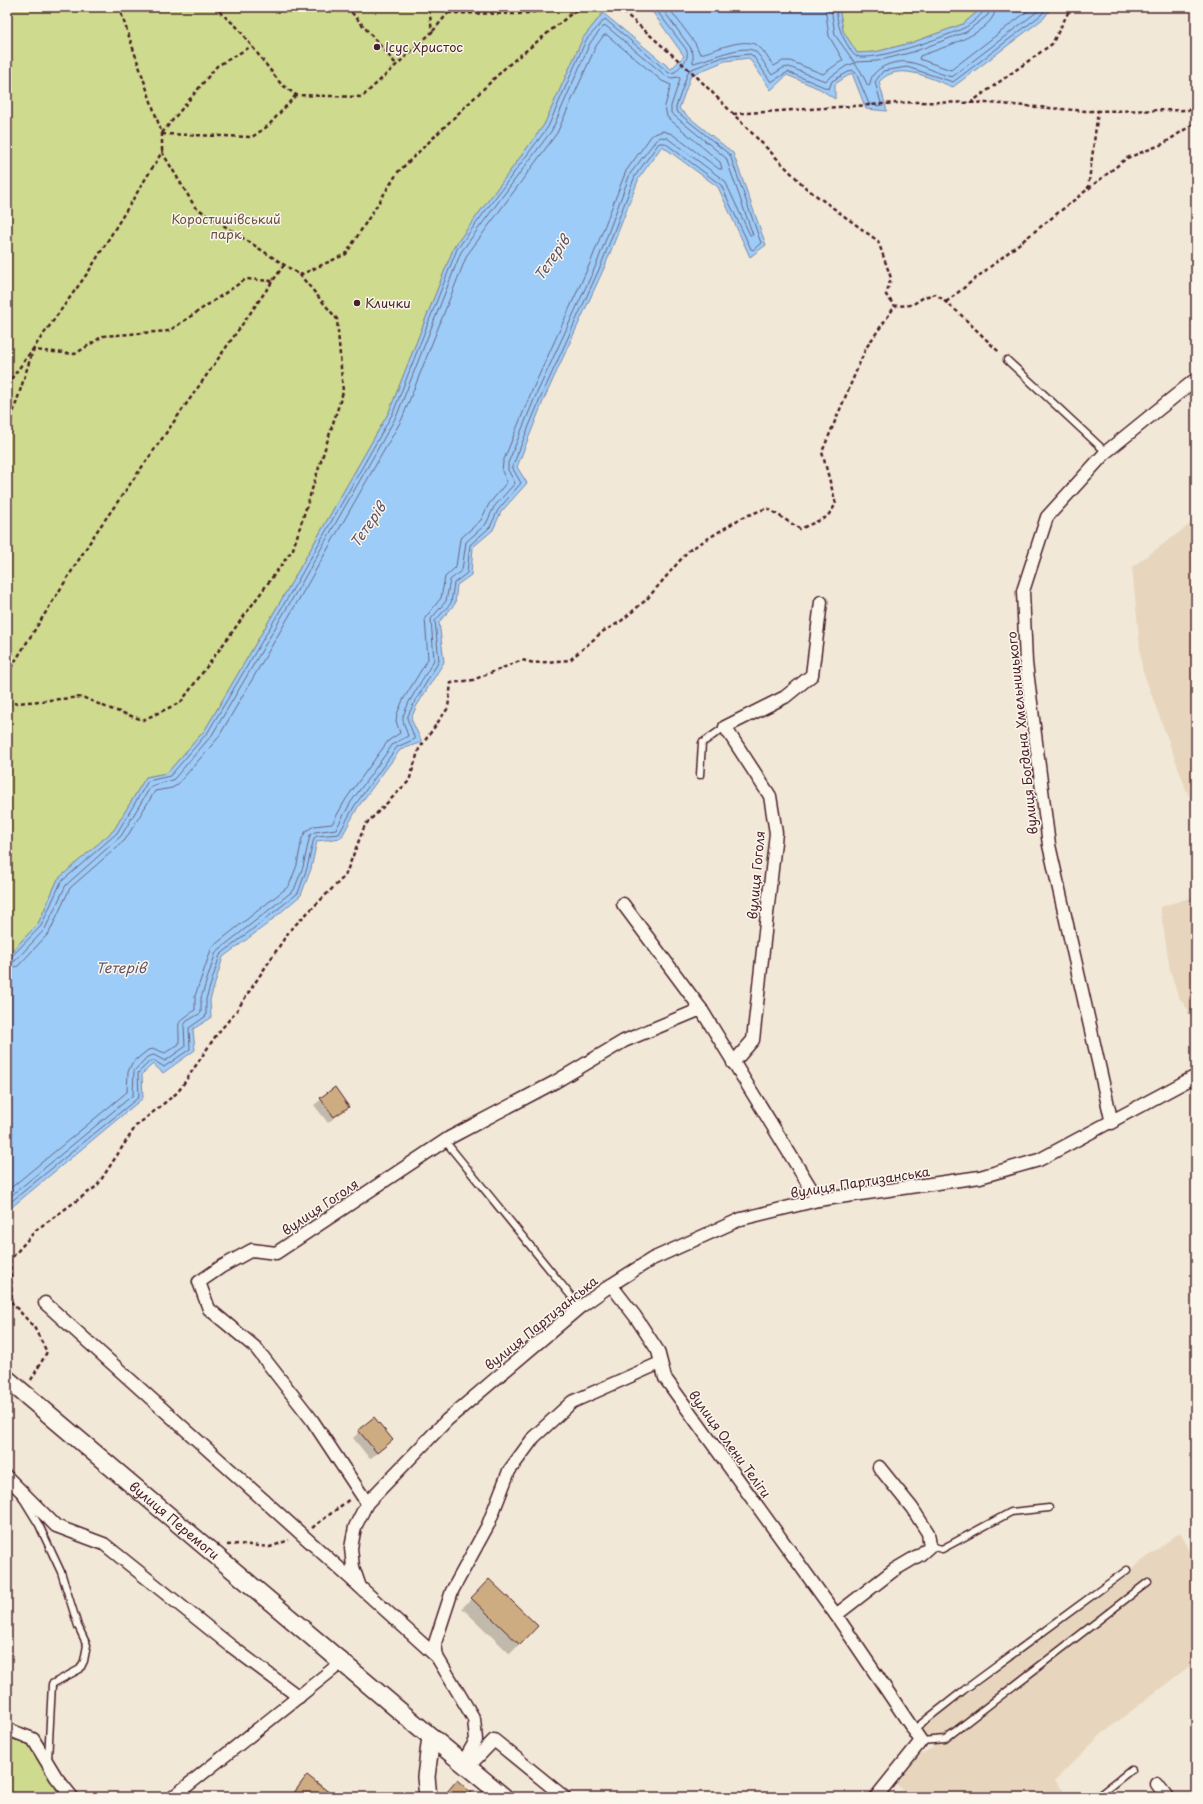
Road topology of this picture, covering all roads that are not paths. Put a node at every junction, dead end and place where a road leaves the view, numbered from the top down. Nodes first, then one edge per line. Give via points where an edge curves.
1 (1007, 360) road end
2 (1196, 379) edge
3 (1106, 452) junction
4 (821, 602) dead end
5 (725, 727) junction
6 (700, 775) dead end
7 (623, 904) dead end
8 (701, 1009) junction
9 (733, 1063) junction
10 (1196, 1076) edge
11 (1112, 1123) junction
12 (445, 1141) junction
13 (818, 1200) junction
14 (610, 1285) junction
15 (45, 1303) dead end
16 (580, 1307) junction
17 (660, 1363) junction
18 (7, 1379) edge
19 (879, 1467) dead end
20 (9, 1479) edge
21 (367, 1502) junction
22 (1049, 1508) dead end
23 (930, 1546) junction
24 (1127, 1570) dead end
25 (1148, 1582) dead end
26 (360, 1587) junction
27 (836, 1615) junction
28 (437, 1657) junction
29 (342, 1662) junction
30 (298, 1697) junction
31 (7, 1729) edge
32 (913, 1730) junction
33 (431, 1737) junction
34 (921, 1741) junction
35 (48, 1764) junction
36 (465, 1765) junction
37 (1131, 1770) dead end
38 (1157, 1784) dead end
39 (72, 1797) edge
40 (173, 1797) edge
41 (428, 1797) edge
42 (504, 1797) edge
43 (564, 1797) edge
44 (876, 1797) edge
45 (1097, 1797) edge
46 (1168, 1797) edge

1 - 3 lane
2 - 3 street, вулиця Богдана Хмельницького
3 - 11 street, вулиця Богдана Хмельницького via 1047,517 1023,591 1026,663 1049,845
4 - 5 street via 812,675 785,697
5 - 6 lane via 702,743
5 - 9 street, вулиця Гоголя via 770,796 776,833 753,1040
7 - 8 street
8 - 9 street
8 - 12 street, вулиця Гоголя via 624,1041 555,1082
9 - 13 street
10 - 11 street, вулиця Партизанська
11 - 13 street, вулиця Партизанська via 1039,1160 980,1177
12 - 16 lane
12 - 21 street, вулиця Гоголя via 276,1253 252,1250 199,1282 209,1309 256,1348 312,1420
13 - 14 street, вулиця Партизанська via 741,1219 652,1259
14 - 16 street, вулиця Партизанська
14 - 17 street, вулиця Олени Теліги via 658,1351
15 - 26 street
16 - 21 street, вулиця Партизанська via 447,1420
17 - 27 street, вулиця Олени Теліги via 665,1378
17 - 28 street via 572,1402 534,1437 509,1471 488,1525 452,1591 435,1643
18 - 29 main road, вулиця Перемоги
19 - 23 street via 912,1508 928,1533
20 - 30 street via 56,1526 104,1544
20 - 35 lane via 39,1525 61,1572 78,1626 88,1645 80,1669 52,1684
21 - 26 street, вулиця Партизанська via 355,1527 352,1548 353,1567
22 - 23 lane via 1011,1512 942,1549
23 - 27 street
24 - 32 lane
25 - 34 lane via 945,1739
26 - 28 street, вулиця Партизанська
27 - 32 street, вулиця Олени Теліги
28 - 36 street, вулиця Партизанська via 474,1719 476,1740
29 - 30 street
29 - 33 main road, вулиця Перемоги
30 - 40 street
31 - 35 street via 33,1740
32 - 34 street, вулиця Олени Теліги
33 - 36 main road, вулиця Перемоги
33 - 41 main road via 426,1777
34 - 44 street
35 - 39 street
36 - 42 main road, вулиця Перемоги
36 - 43 street via 494,1740
37 - 45 lane
38 - 46 street

